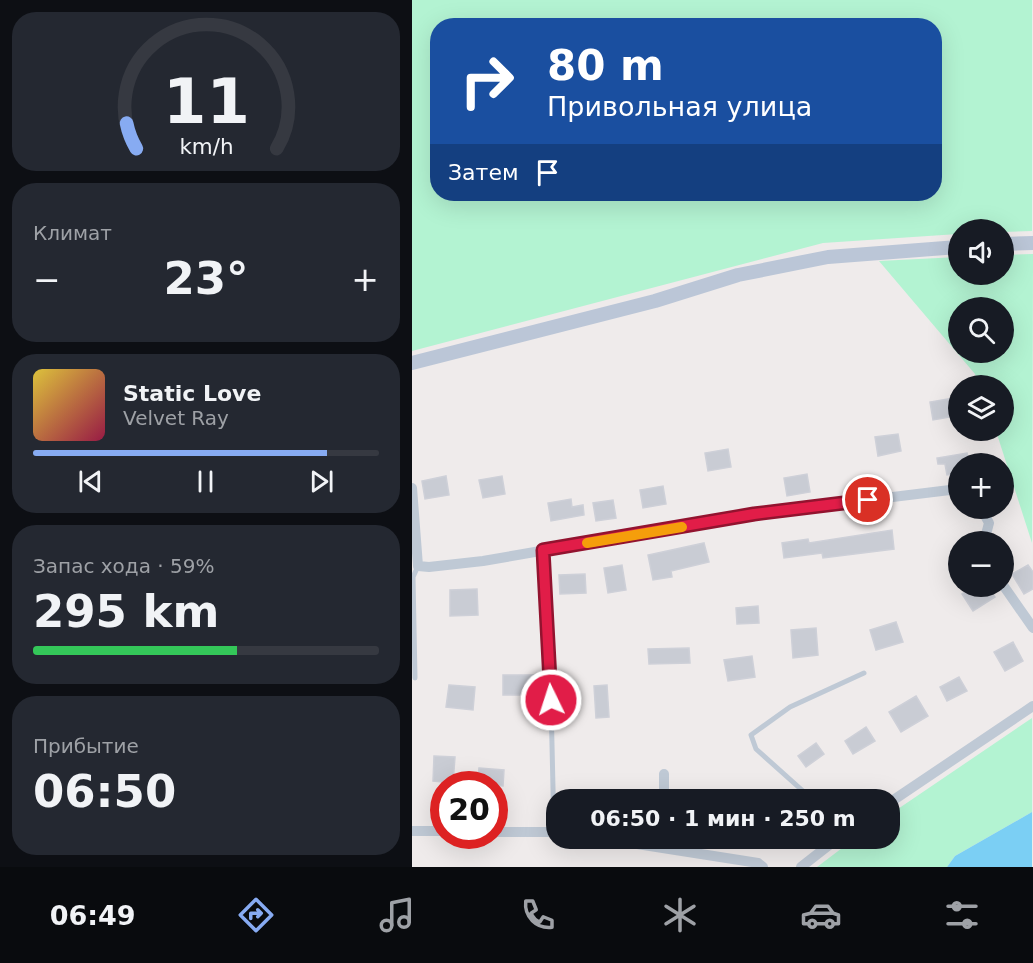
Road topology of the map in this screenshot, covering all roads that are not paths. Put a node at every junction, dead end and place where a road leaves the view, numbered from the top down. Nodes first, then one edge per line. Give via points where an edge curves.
1 (1033, 243) edge
2 (1014, 244) edge
3 (948, 248) edge
4 (412, 363) edge
5 (412, 488) edge
6 (948, 490) edge
7 (543, 550) junction
8 (423, 567) junction
9 (1011, 597) edge
10 (1033, 628) edge
11 (864, 673) dead end
12 (415, 678) dead end
13 (1033, 706) edge
14 (664, 774) dead end
15 (554, 789) edge
16 (664, 789) edge
17 (800, 789) edge
18 (900, 796) edge
19 (412, 831) edge
20 (430, 831) edge
21 (508, 832) edge
22 (546, 832) edge
23 (689, 849) edge
24 (824, 849) edge
25 (763, 867) edge
26 (801, 867) edge

1 - 2 street
3 - 4 street via 828,257 761,271
5 - 8 street
6 - 7 street via 754,514
7 - 8 street
7 - 15 lane
8 - 12 lane via 414,577
9 - 10 street
11 - 17 lane via 790,707 751,735 756,749
13 - 18 street
14 - 16 street
19 - 20 street
21 - 22 street
23 - 25 street
24 - 26 street

